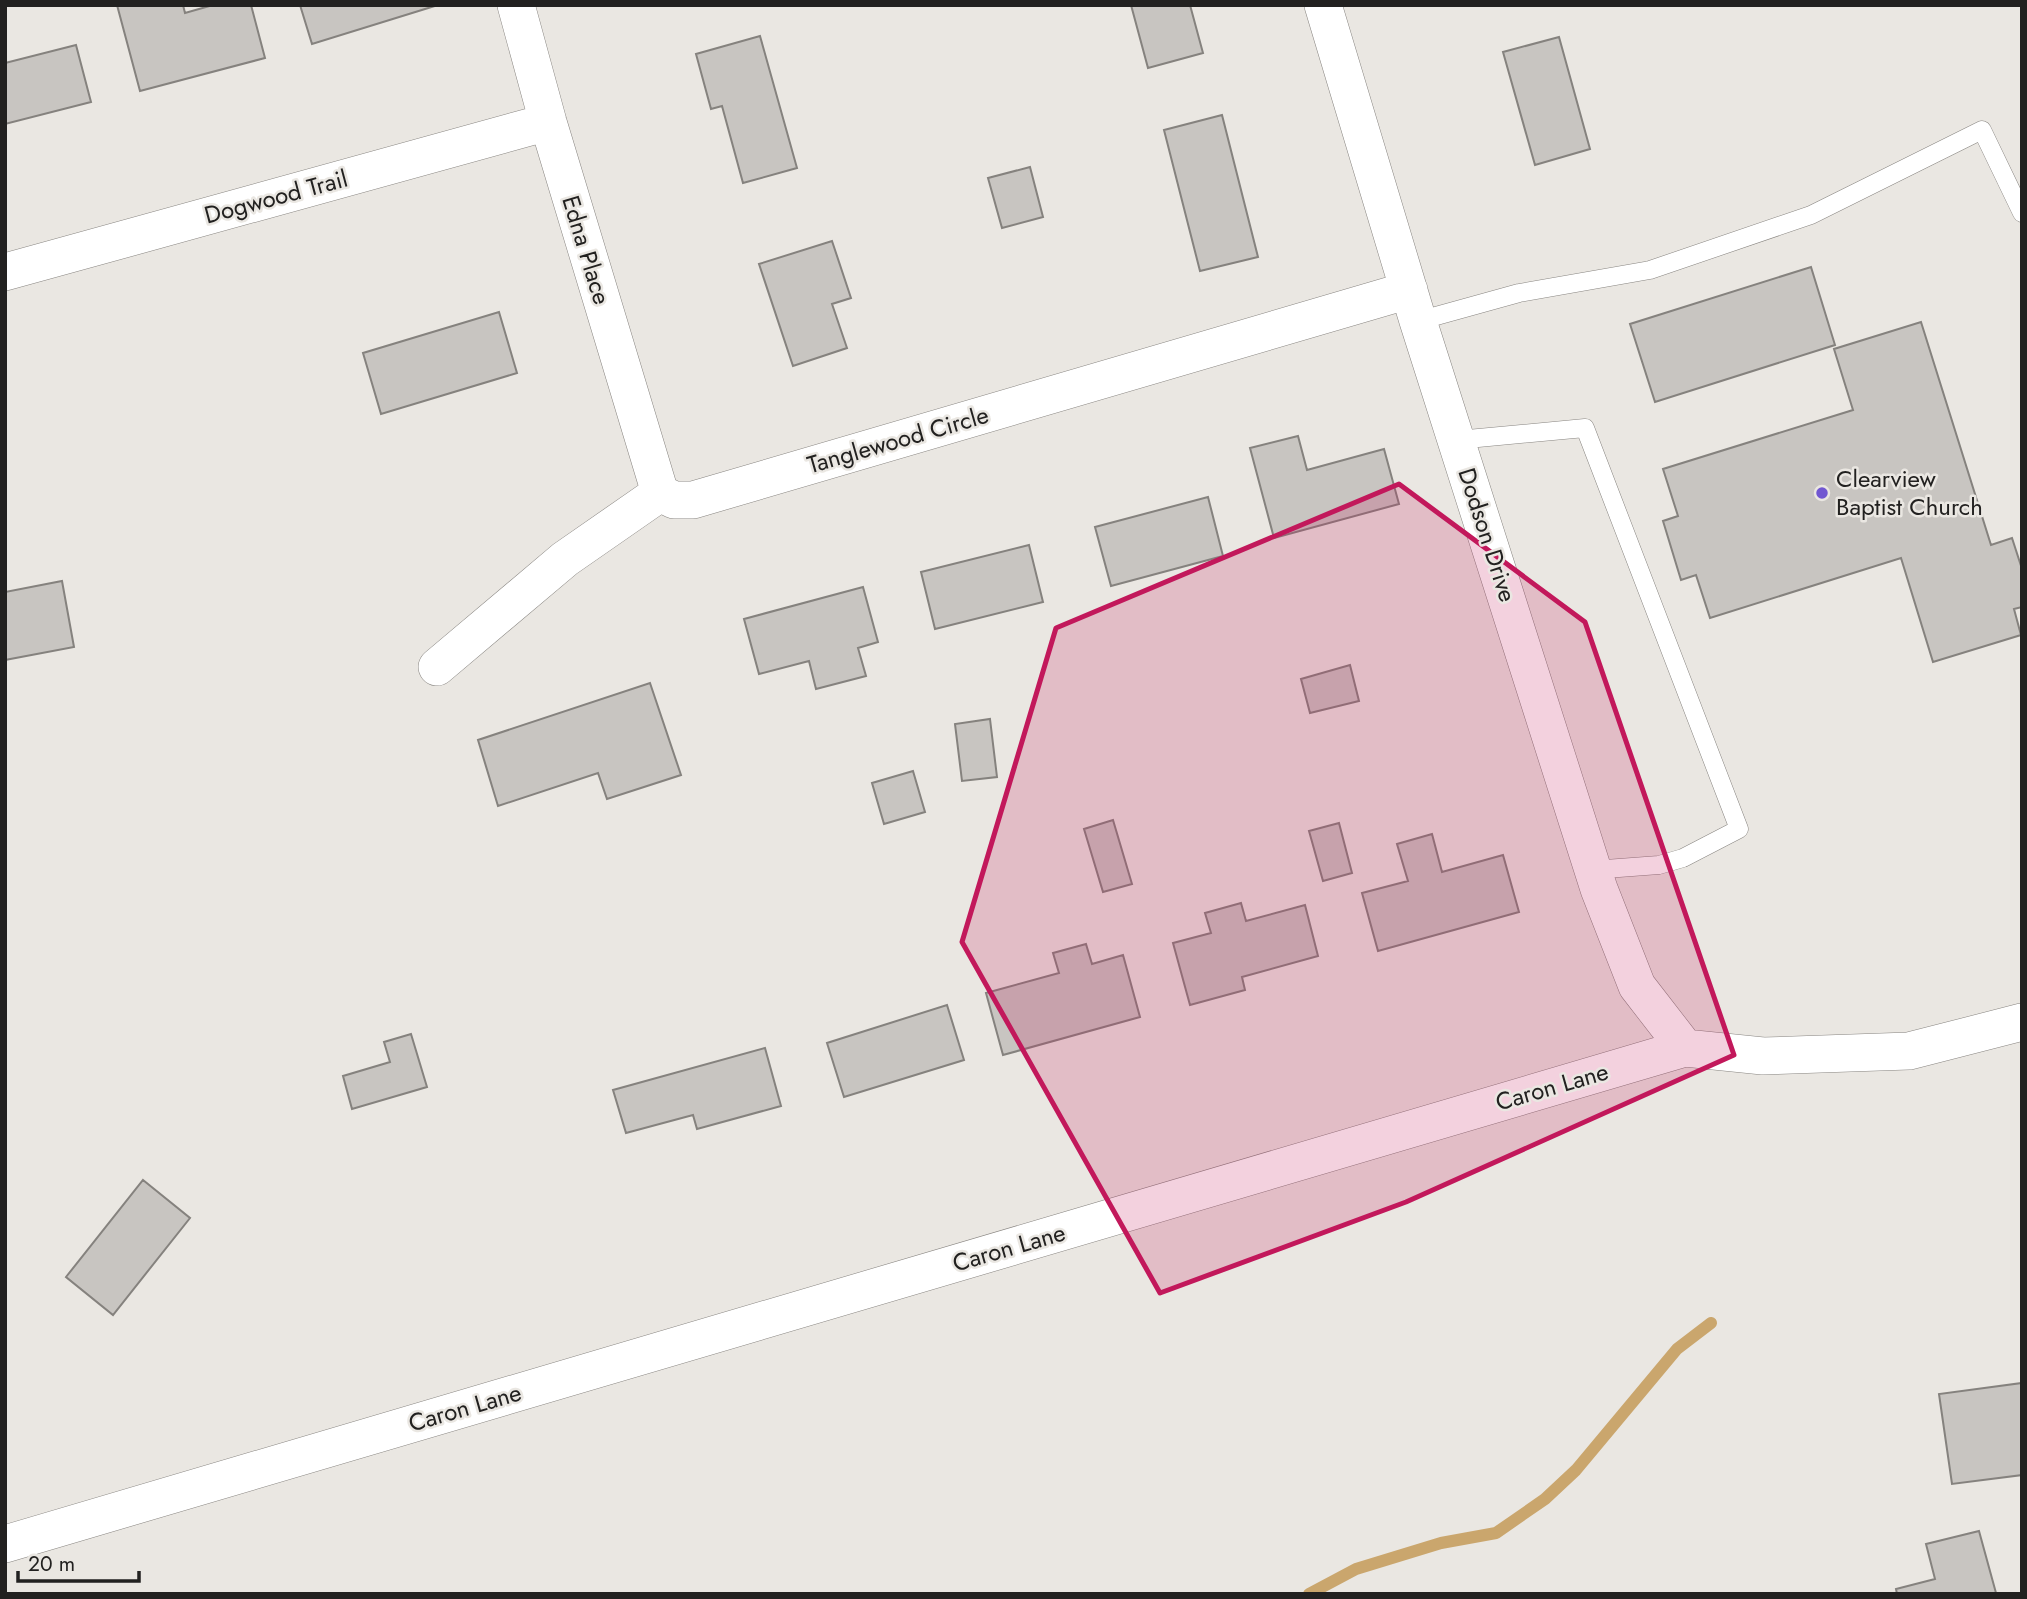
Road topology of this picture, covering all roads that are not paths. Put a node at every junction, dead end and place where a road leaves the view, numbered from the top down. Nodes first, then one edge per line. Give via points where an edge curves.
1 (516, 5) edge
2 (1323, 5) edge
3 (548, 122) junction
4 (2022, 212) edge
5 (5, 272) edge
6 (1414, 306) junction
7 (1457, 440) junction
8 (660, 493) junction
9 (437, 667) dead end
10 (1592, 870) junction
11 (2022, 1022) edge
12 (1685, 1048) junction
13 (5, 1544) edge

1 - 3 street, Edna Place
2 - 6 street, Dodson Drive
3 - 5 street, Dogwood Trail
3 - 8 street, Edna Place
4 - 6 lane via 1982,130 1811,215 1650,270
6 - 7 street, Dodson Drive
6 - 8 street, Tanglewood Circle via 693,500 674,500
7 - 10 street, Dodson Drive
7 - 10 lane via 1585,428 1739,829 1659,865
8 - 9 street via 565,559
10 - 12 street, Dodson Drive via 1637,986
11 - 12 street, Caron Lane via 1909,1051 1763,1056
12 - 13 street, Caron Lane

